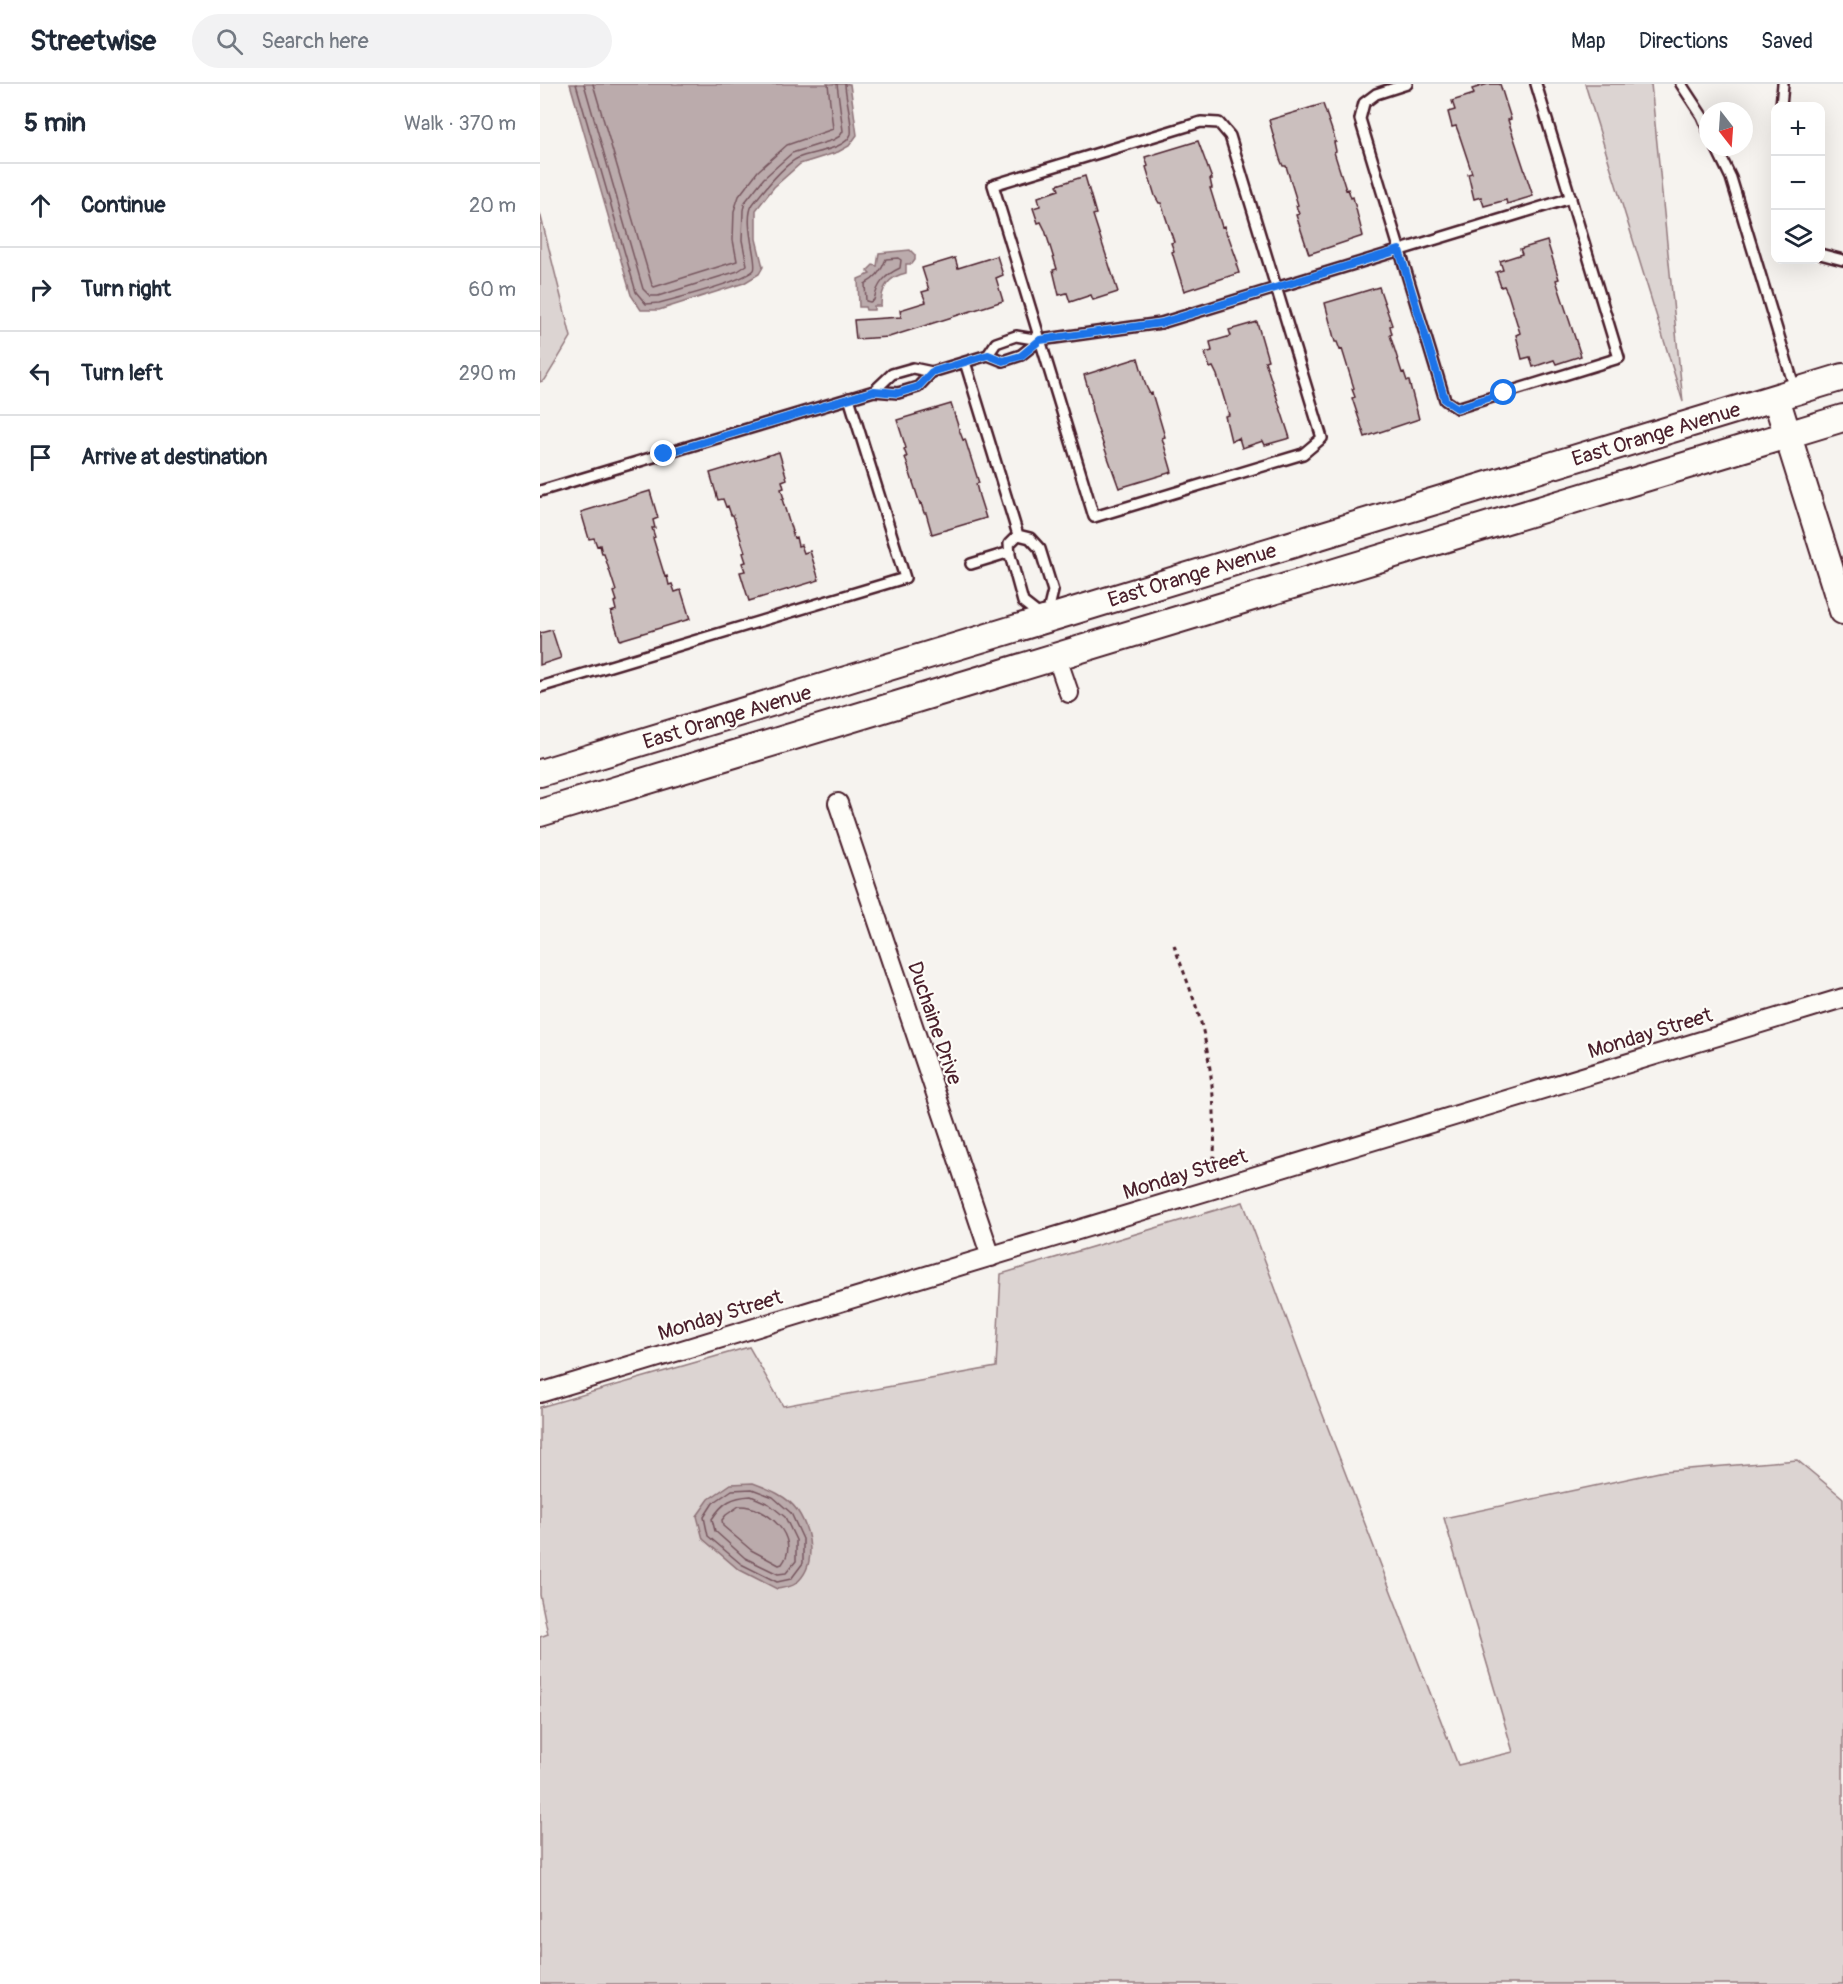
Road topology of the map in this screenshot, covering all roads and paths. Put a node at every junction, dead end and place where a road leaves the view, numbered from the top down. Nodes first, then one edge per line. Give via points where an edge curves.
1 (1407, 84) edge
2 (1536, 84) edge
3 (1681, 84) edge
4 (1783, 84) edge
5 (1781, 102) edge
6 (1699, 111) edge
7 (1720, 156) edge
8 (1571, 198) junction
9 (1399, 250) junction
10 (1825, 256) edge
11 (1843, 260) edge
12 (1275, 288) junction
13 (1040, 340) junction
14 (988, 355) junction
15 (965, 362) junction
16 (932, 372) junction
17 (1843, 377) edge
18 (874, 391) junction
19 (1786, 395) junction
20 (849, 398) junction
21 (1843, 418) edge
22 (1788, 435) junction
23 (540, 491) edge
24 (1018, 535) junction
25 (1010, 552) junction
26 (971, 564) dead end
27 (1843, 611) edge
28 (1046, 620) junction
29 (1057, 658) junction
30 (540, 687) edge
31 (1069, 693) dead end
32 (540, 773) edge
33 (838, 803) dead end
34 (540, 813) edge
35 (1174, 945) dead end
36 (1843, 998) edge
37 (1211, 1190) junction
38 (991, 1257) junction
39 (540, 1393) edge

1 - 9 lane via 1376,94 1364,103 1360,119
2 - 8 lane
3 - 6 lane
4 - 5 lane
7 - 19 lane via 1731,178
8 - 9 lane
8 - 9 lane via 1620,358 1457,408 1445,400
9 - 12 lane
10 - 11 lane
12 - 13 lane via 1161,323
12 - 13 lane via 1230,136 1219,123 1201,122 993,185
12 - 13 lane via 1322,438 1303,454 1094,517
13 - 14 lane via 1021,356 1003,361
13 - 14 lane via 1016,336 996,343
14 - 15 lane
15 - 16 lane
15 - 24 lane
16 - 18 lane via 918,387 898,393
16 - 18 lane via 913,368 892,374
17 - 19 street, East Orange Avenue
18 - 20 lane
19 - 22 street
19 - 28 street, East Orange Avenue
20 - 23 lane
20 - 30 lane via 905,578
21 - 22 street, East Orange Avenue
22 - 27 street
22 - 29 street, East Orange Avenue
24 - 25 lane via 1009,544
24 - 28 lane via 1030,538 1040,549 1053,591
25 - 26 lane
25 - 28 lane via 1023,602
28 - 29 street
28 - 32 street, East Orange Avenue
29 - 31 street
29 - 34 street, East Orange Avenue
33 - 38 street, Duchaine Drive
35 - 37 path via 1205,1042 1215,1141
36 - 37 street, Monday Street
37 - 38 street, Monday Street
38 - 39 street, Monday Street

